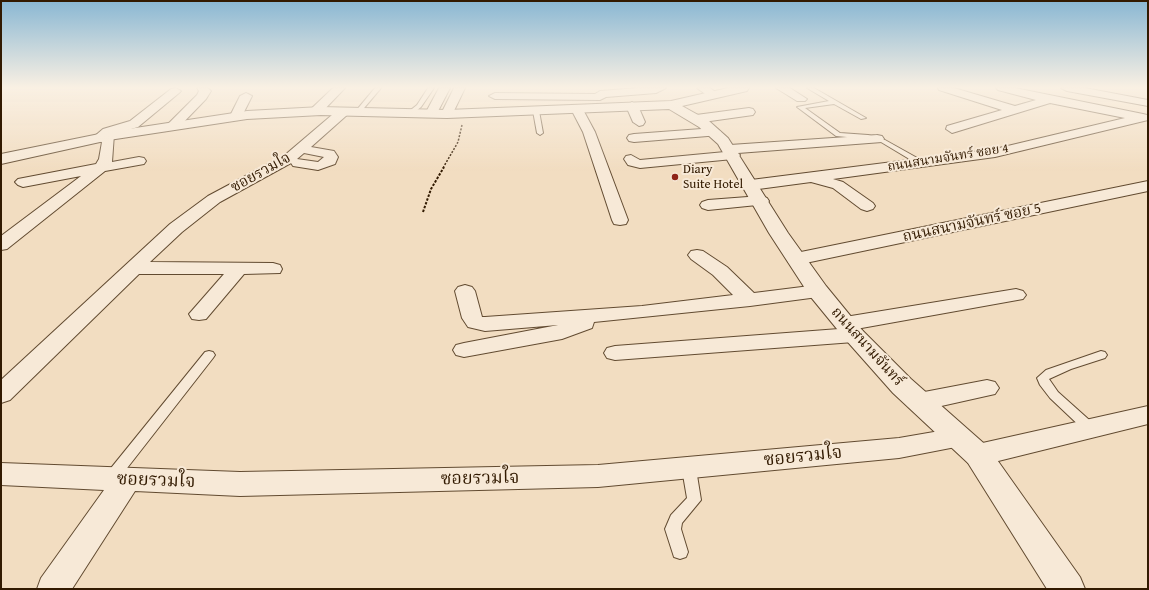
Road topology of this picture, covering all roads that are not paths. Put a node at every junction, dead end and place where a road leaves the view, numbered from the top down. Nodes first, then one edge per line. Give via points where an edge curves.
1 (145, 116) edge
2 (183, 116) edge
3 (236, 116) joint
4 (242, 116) edge
5 (347, 116) edge
6 (537, 116) edge
7 (580, 116) edge
8 (636, 116) edge
9 (690, 116) edge
10 (745, 116) edge
11 (812, 116) edge
12 (859, 116) edge
13 (996, 116) edge
14 (1128, 116) edge
15 (863, 118) dead end
16 (1145, 119) edge
17 (639, 122) dead end
18 (173, 126) junction
19 (952, 129) dead end
20 (540, 133) dead end
21 (105, 137) junction
22 (634, 138) dead end
23 (719, 139) junction
24 (877, 139) junction
25 (1, 159) edge
26 (631, 159) dead end
27 (138, 160) dead end
28 (924, 164) junction
29 (100, 168) junction
30 (814, 177) junction
31 (23, 182) dead end
32 (1148, 186) edge
33 (756, 193) junction
34 (708, 205) dead end
35 (867, 206) dead end
36 (620, 220) dead end
37 (1, 245) edge
38 (698, 254) dead end
39 (796, 259) junction
40 (134, 268) junction
41 (239, 269) junction
42 (273, 269) dead end
43 (465, 291) dead end
44 (818, 291) junction
45 (1016, 295) dead end
46 (750, 300) junction
47 (200, 314) dead end
48 (607, 315) junction
49 (850, 330) junction
50 (464, 350) dead end
51 (615, 353) dead end
52 (208, 355) dead end
53 (1100, 355) dead end
54 (987, 388) dead end
55 (1, 394) edge
56 (919, 402) junction
57 (1148, 415) edge
58 (1091, 429) junction
59 (958, 438) junction
60 (978, 455) junction
61 (689, 469) junction
62 (3, 477) edge
63 (119, 479) junction
64 (680, 552) dead end
65 (53, 589) edge
66 (1067, 589) edge

1 - 21 street via 134,124 108,132
2 - 18 street
3 - 4 street
3 - 18 street
5 - 40 street, ซอยรวมใจ via 300,156 198,210
6 - 20 lane
7 - 36 street via 589,132
8 - 17 street
9 - 23 street
10 - 23 street
11 - 24 lane via 838,135
12 - 15 lane
13 - 19 street
14 - 16 street
16 - 28 street, ถนนสนามจันทร์ ซอย 4 via 995,153
18 - 21 street
21 - 25 street
21 - 29 street via 106,159
22 - 23 street
23 - 24 street
23 - 26 street via 640,164
23 - 33 street, ถนนสนามจันทร์
24 - 28 lane
27 - 29 street
28 - 30 street, ถนนสนามจันทร์ ซอย 4
29 - 31 street
29 - 37 street
30 - 33 street, ถนนสนามจันทร์ ซอย 4
30 - 35 street via 838,185
32 - 39 street, ถนนสนามจันทร์ ซอย 5
33 - 34 street, ถนนสนามจันทร์ ซอย 4
33 - 39 street, ถนนสนามจันทร์
38 - 46 street
39 - 44 street, ถนนสนามจันทร์
40 - 41 street
40 - 55 street, ซอยรวมใจ
41 - 42 street
41 - 47 street
43 - 48 street via 472,318 475,322 485,324
44 - 46 street
44 - 49 street, ถนนสนามจันทร์
45 - 49 street
46 - 48 street
48 - 50 street via 554,334
49 - 51 street
49 - 56 street, ถนนสนามจันทร์
52 - 63 lane
53 - 58 lane via 1067,366 1043,378 1054,395
54 - 56 street
56 - 59 street, ถนนสนามจันทร์
57 - 58 street
58 - 60 street
59 - 60 street, ถนนสนามจันทร์
59 - 61 street, ซอยรวมใจ via 899,448
60 - 66 street, ถนนสนามจันทร์
61 - 63 street, ซอยรวมใจ via 598,476 381,482 240,484
61 - 64 lane via 694,500 676,520 673,529
62 - 63 street, ซอยรวมใจ
63 - 65 street

